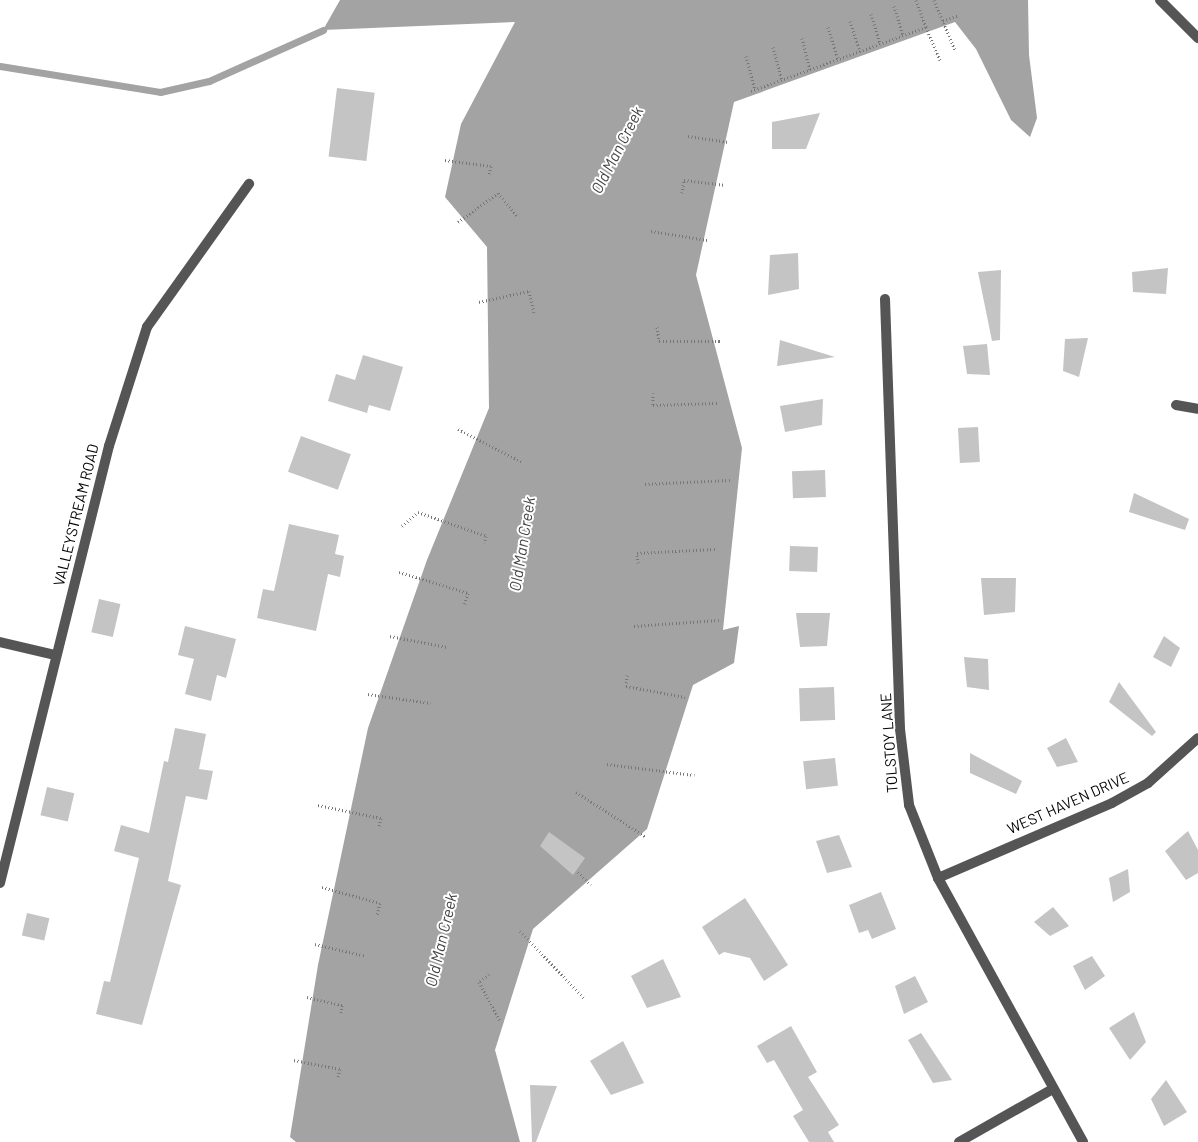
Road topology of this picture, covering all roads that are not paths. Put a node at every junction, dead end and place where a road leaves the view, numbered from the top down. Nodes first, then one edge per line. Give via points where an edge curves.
1 (1160, 0) edge
2 (1198, 38) edge
3 (249, 184) dead end
4 (885, 299) dead end
5 (1176, 405) dead end
6 (1198, 409) edge
7 (0, 642) edge
8 (55, 655) junction
9 (1198, 738) edge
10 (938, 878) junction
11 (0, 883) edge
12 (1051, 1090) junction
13 (959, 1142) edge
14 (1083, 1142) edge

1 - 2 street
3 - 8 street, VALLEYSTREAM ROAD via 147,327 109,446
4 - 10 street, TOLSTOY LANE via 900,729 909,805
5 - 6 street
7 - 8 street
8 - 11 street, VALLEYSTREAM ROAD
9 - 10 street, WEST HAVEN DRIVE via 1148,783 1112,803
10 - 12 street, TOLSTOY LANE
12 - 13 street
12 - 14 street, TOLSTOY LANE

